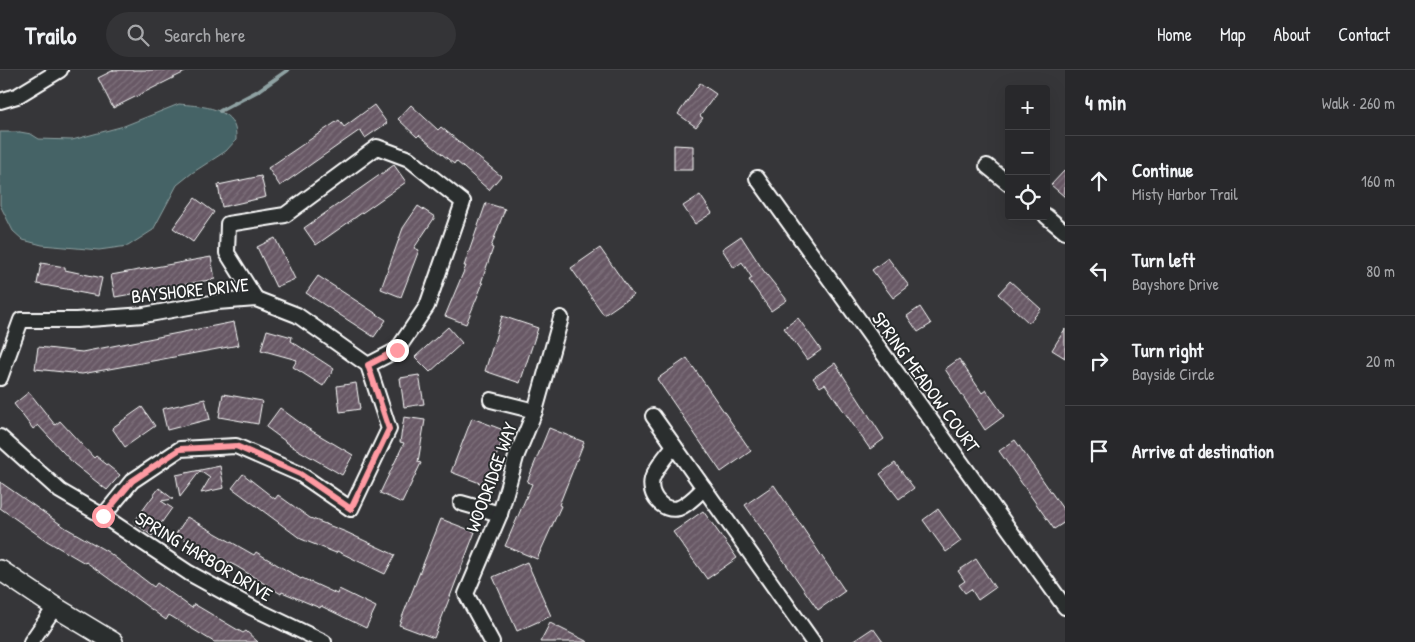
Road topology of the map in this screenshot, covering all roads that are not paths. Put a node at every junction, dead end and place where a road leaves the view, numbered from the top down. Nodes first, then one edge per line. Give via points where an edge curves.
1 (60, 70) edge
2 (0, 101) edge
3 (987, 166) dead end
4 (757, 178) dead end
5 (1005, 181) edge
6 (1050, 219) edge
7 (1065, 232) edge
8 (256, 300) junction
9 (561, 318) dead end
10 (368, 365) junction
11 (0, 378) edge
12 (491, 400) dead end
13 (534, 411) junction
14 (653, 416) dead end
15 (0, 437) edge
16 (674, 446) junction
17 (704, 488) junction
18 (461, 503) dead end
19 (500, 514) junction
20 (103, 516) junction
21 (0, 570) edge
22 (55, 607) junction
23 (1065, 607) edge
24 (297, 637) edge
25 (31, 642) edge
26 (113, 642) edge
27 (324, 642) edge
28 (492, 642) edge
29 (813, 642) edge

1 - 2 street via 16,96
3 - 5 street
4 - 23 street, SPRING MEADOW COURT
6 - 7 street
8 - 10 street, BAYSHORE DRIVE via 297,315
8 - 10 street via 227,254 228,224 285,214 377,147 409,159 463,202 427,306 397,350
8 - 11 street, BAYSHORE DRIVE via 76,320 21,320
9 - 13 street, WOODRIDGE WAY
10 - 20 street via 389,429 351,509 300,474 236,446 180,449 132,481
12 - 13 street
13 - 19 street, WOODRIDGE WAY via 516,457
14 - 16 street
15 - 20 street, SPRING HARBOR DRIVE via 60,491
16 - 17 street
16 - 17 street via 652,478 652,495 666,506 680,508
17 - 29 street
18 - 19 street
19 - 28 street, WOODRIDGE WAY via 466,594
20 - 24 street, SPRING HARBOR DRIVE via 189,573 253,608
21 - 22 main road
22 - 25 street
22 - 26 main road
24 - 27 street, SPRING HARBOR DRIVE

